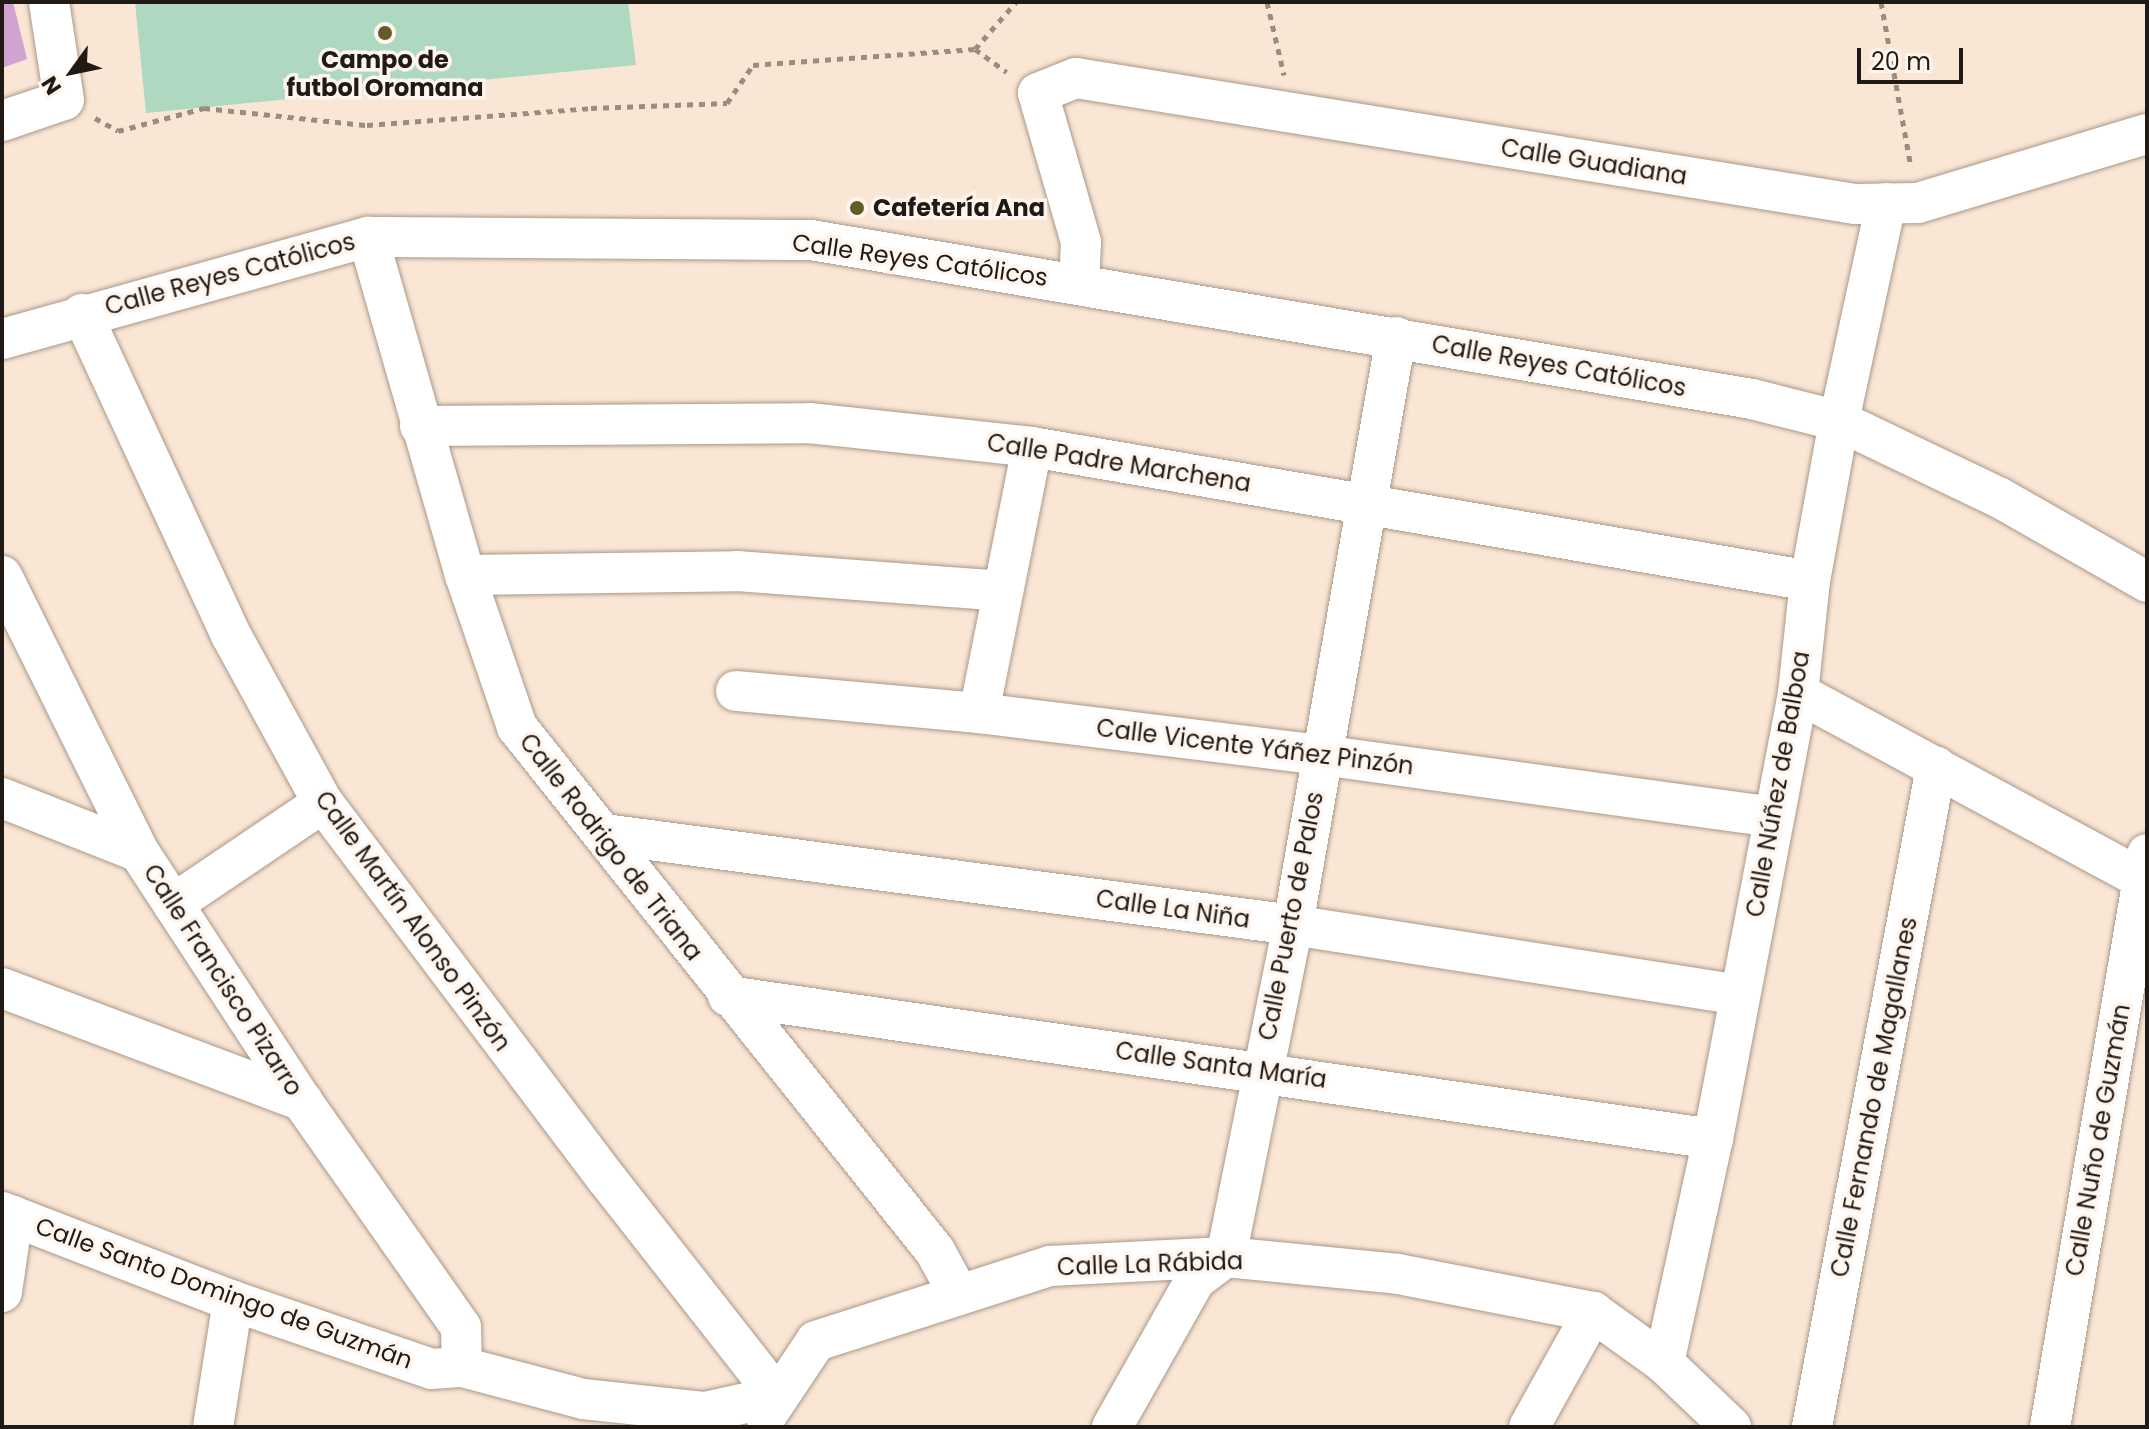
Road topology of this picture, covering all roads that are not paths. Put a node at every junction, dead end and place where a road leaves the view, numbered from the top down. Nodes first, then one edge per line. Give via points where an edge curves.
1 (49, 2) edge
2 (2, 121) edge
3 (2147, 134) edge
4 (1902, 203) junction
5 (368, 237) junction
6 (1079, 284) junction
7 (82, 314) junction
8 (1396, 337) junction
9 (2, 339) edge
10 (1839, 421) junction
11 (420, 426) junction
12 (1032, 447) junction
13 (1366, 502) junction
14 (465, 575) junction
15 (2, 576) edge
16 (1810, 581) junction
17 (2147, 582) edge
18 (1003, 591) junction
19 (736, 691) dead end
20 (1798, 693) junction
21 (979, 713) junction
22 (1321, 755) junction
23 (1936, 767) junction
24 (2, 798) edge
25 (323, 803) junction
26 (1773, 817) junction
27 (604, 834) junction
28 (139, 852) junction
29 (2145, 866) edge
30 (173, 904) junction
31 (1293, 925) junction
32 (2, 988) edge
33 (1740, 995) junction
34 (728, 996) junction
35 (1262, 1071) junction
36 (302, 1101) junction
37 (1713, 1139) junction
38 (8, 1214) edge
39 (1226, 1257) junction
40 (2, 1292) edge
41 (959, 1295) junction
42 (233, 1301) junction
43 (1593, 1312) junction
44 (1664, 1363) junction
45 (462, 1367) junction
46 (769, 1411) edge
47 (213, 1427) edge
48 (1112, 1427) edge
49 (1529, 1427) edge
50 (1731, 1427) edge
51 (1812, 1427) edge
52 (2050, 1427) edge

1 - 2 street via 64,100
3 - 4 street, Calle Guadiana
4 - 6 street, Calle Guadiana via 1855,204 1076,78 1038,93 1081,242
4 - 10 street, Calle Núñez de Balboa
5 - 6 street, Calle Reyes Católicos via 811,240
5 - 7 street, Calle Reyes Católicos
5 - 11 street, Calle Rodrigo de Triana
6 - 8 street, Calle Reyes Católicos
7 - 9 street, Calle Reyes Católicos
7 - 25 street, Calle Martín Alonso Pinzón via 231,635
8 - 10 street, Calle Reyes Católicos via 1752,399
8 - 13 street, Calle Puerto de Palos
10 - 16 street, Calle Núñez de Balboa
10 - 17 street, Calle Reyes Católicos via 2000,498
11 - 12 street, Calle Padre Marchena via 809,423
11 - 14 street, Calle Rodrigo de Triana
12 - 13 street, Calle Padre Marchena
12 - 18 street
13 - 16 street, Calle Padre Marchena
13 - 22 street, Calle Puerto de Palos
14 - 18 street via 737,571
14 - 27 street, Calle Rodrigo de Triana via 517,727
15 - 28 street, Calle Francisco Pizarro
16 - 20 street, Calle Núñez de Balboa
18 - 21 street
19 - 21 street, Calle Vicente Yáñez Pinzón
20 - 23 street
20 - 26 street, Calle Núñez de Balboa
21 - 22 street, Calle Vicente Yáñez Pinzón
22 - 26 street, Calle Vicente Yáñez Pinzón
22 - 31 street, Calle Puerto de Palos
23 - 29 street
23 - 51 street, Calle Fernando de Magallanes
24 - 28 street
25 - 30 street
25 - 46 street, Calle Martín Alonso Pinzón via 578,1141
26 - 33 street, Calle Núñez de Balboa
27 - 31 street, Calle La Niña
27 - 34 street, Calle Rodrigo de Triana
28 - 30 street, Calle Francisco Pizarro
29 - 52 street, Calle Nuño de Guzmán
30 - 36 street, Calle Francisco Pizarro
31 - 33 street, Calle La Niña
31 - 35 street, Calle Puerto de Palos
32 - 36 street
33 - 37 street, Calle Núñez de Balboa
34 - 35 street, Calle Santa María
34 - 41 street, Calle Rodrigo de Triana via 935,1251
35 - 37 street, Calle Santa María
35 - 39 street, Calle Puerto de Palos
36 - 45 street, Calle Francisco Pizarro via 461,1327
37 - 44 street, Calle Núñez de Balboa
38 - 40 street
38 - 42 street, Calle Santo Domingo de Guzmán
39 - 41 street, Calle La Rábida via 1050,1266
39 - 43 street, Calle La Rábida via 1398,1274
39 - 48 street via 1195,1280
41 - 46 street, Calle La Rábida via 816,1341
42 - 45 street, Calle Santo Domingo de Guzmán via 432,1369
42 - 47 street
43 - 44 street
43 - 49 street
44 - 50 street
45 - 46 street, Calle Santo Domingo de Guzmán via 583,1399 705,1412

